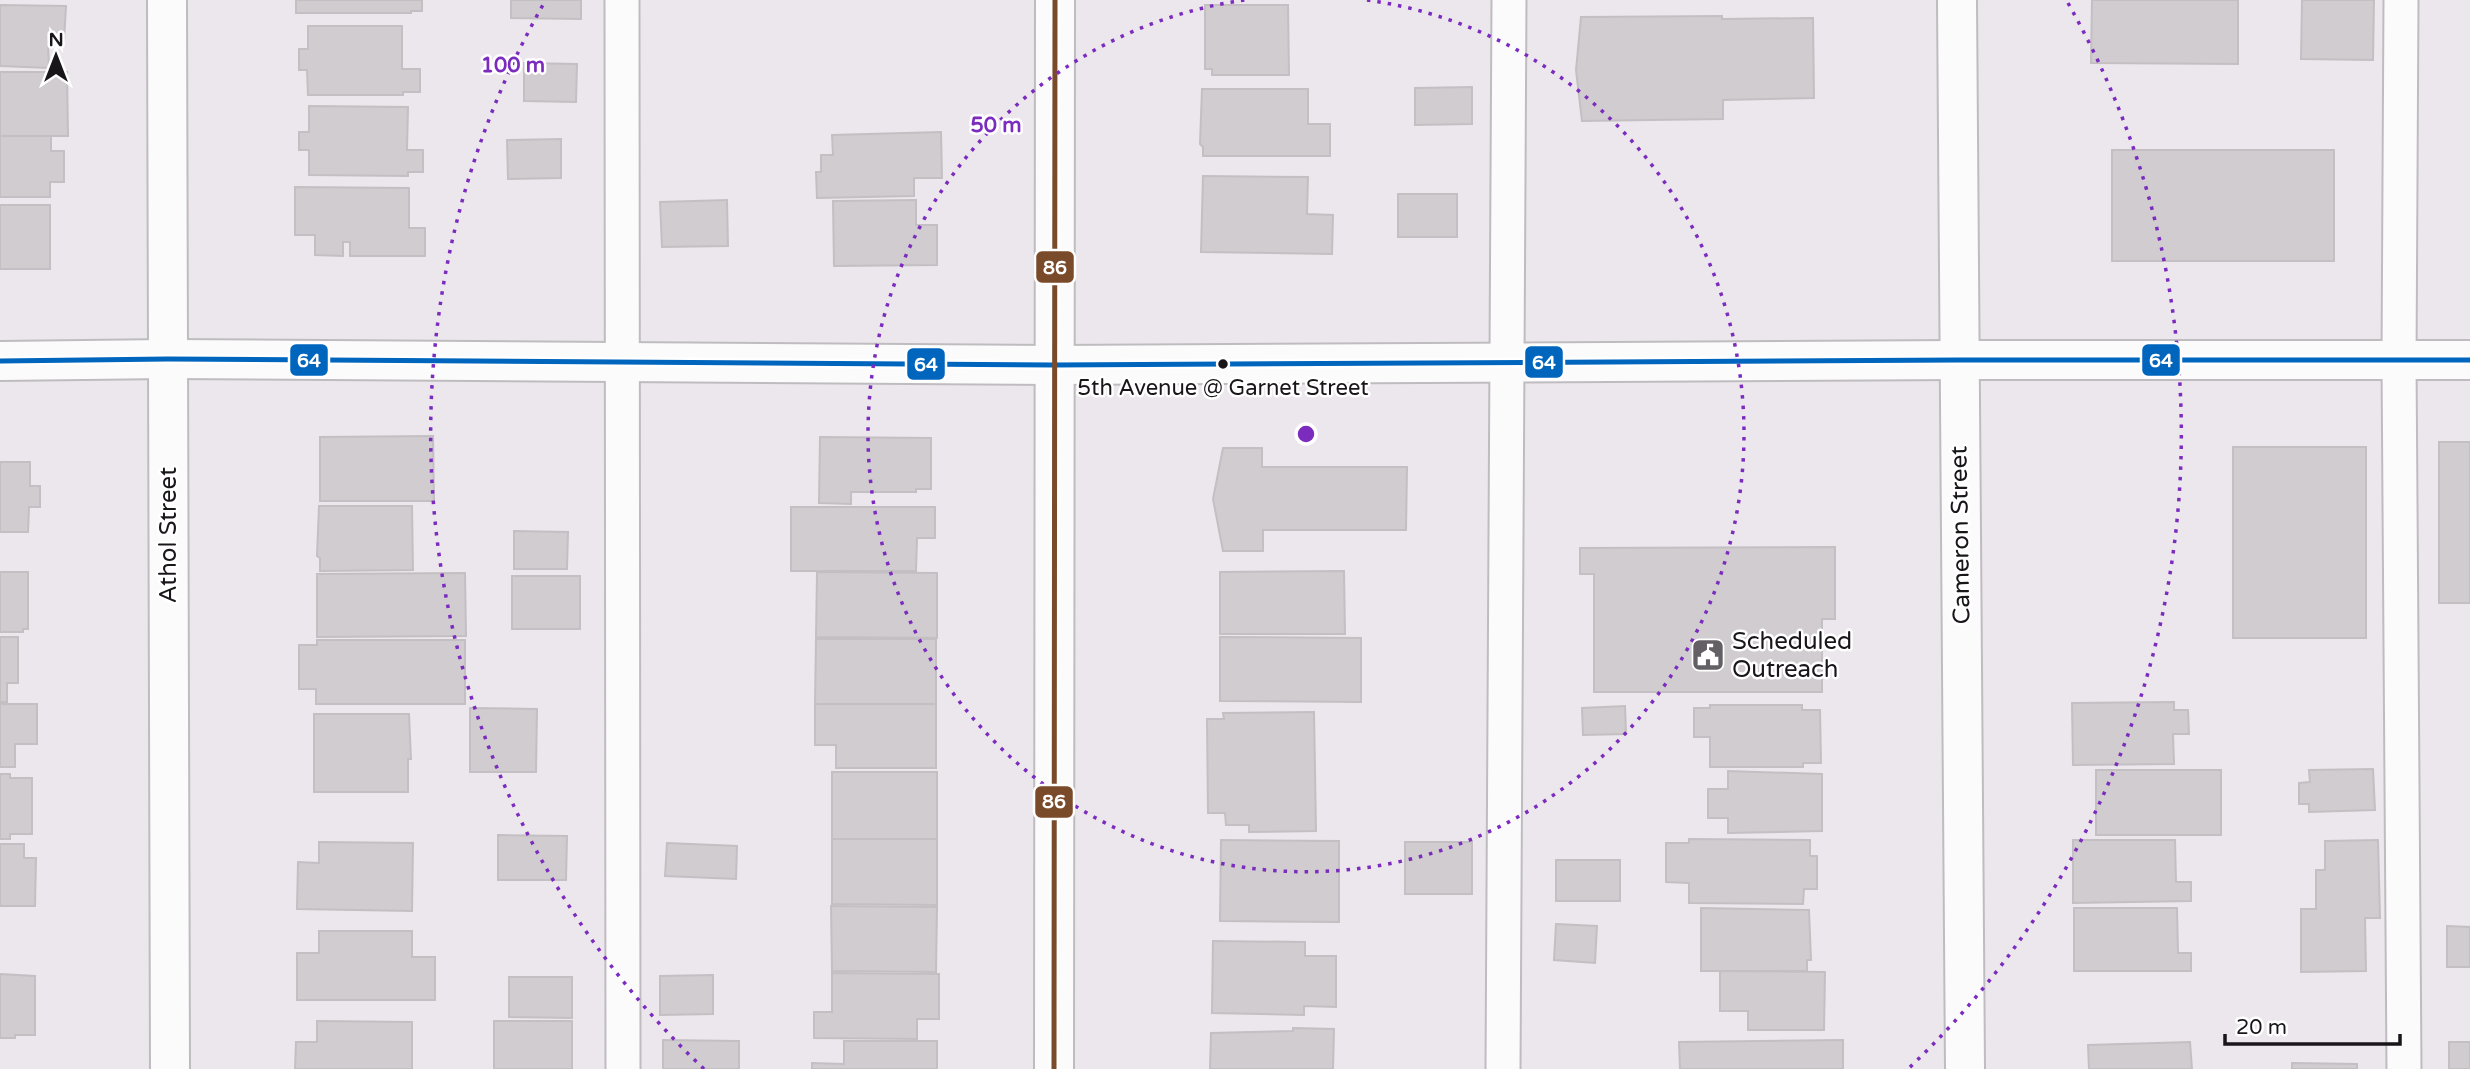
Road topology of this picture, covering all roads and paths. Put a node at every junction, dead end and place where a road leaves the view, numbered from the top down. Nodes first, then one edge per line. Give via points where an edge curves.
1 (167, 0) edge
2 (622, 0) edge
3 (1055, 0) edge
4 (1509, 0) edge
5 (1957, 0) edge
6 (2401, 0) edge
7 (168, 359) junction
8 (1958, 360) junction
9 (2470, 360) edge
10 (0, 361) edge
11 (622, 361) junction
12 (2399, 361) junction
13 (1507, 362) junction
14 (1054, 365) junction
15 (170, 1069) edge
16 (623, 1069) edge
17 (1054, 1069) edge
18 (1503, 1069) edge
19 (1965, 1069) edge
20 (2404, 1069) edge

1 - 7 street, Athol Street
2 - 11 lane
3 - 14 street
4 - 13 lane
5 - 8 street, Cameron Street
6 - 12 lane
7 - 10 street
7 - 11 street
7 - 15 street, Athol Street
8 - 12 street
8 - 13 street
8 - 19 street, Cameron Street
9 - 12 street
11 - 14 street
11 - 16 lane
12 - 20 lane
13 - 14 street
13 - 18 lane
14 - 17 street

